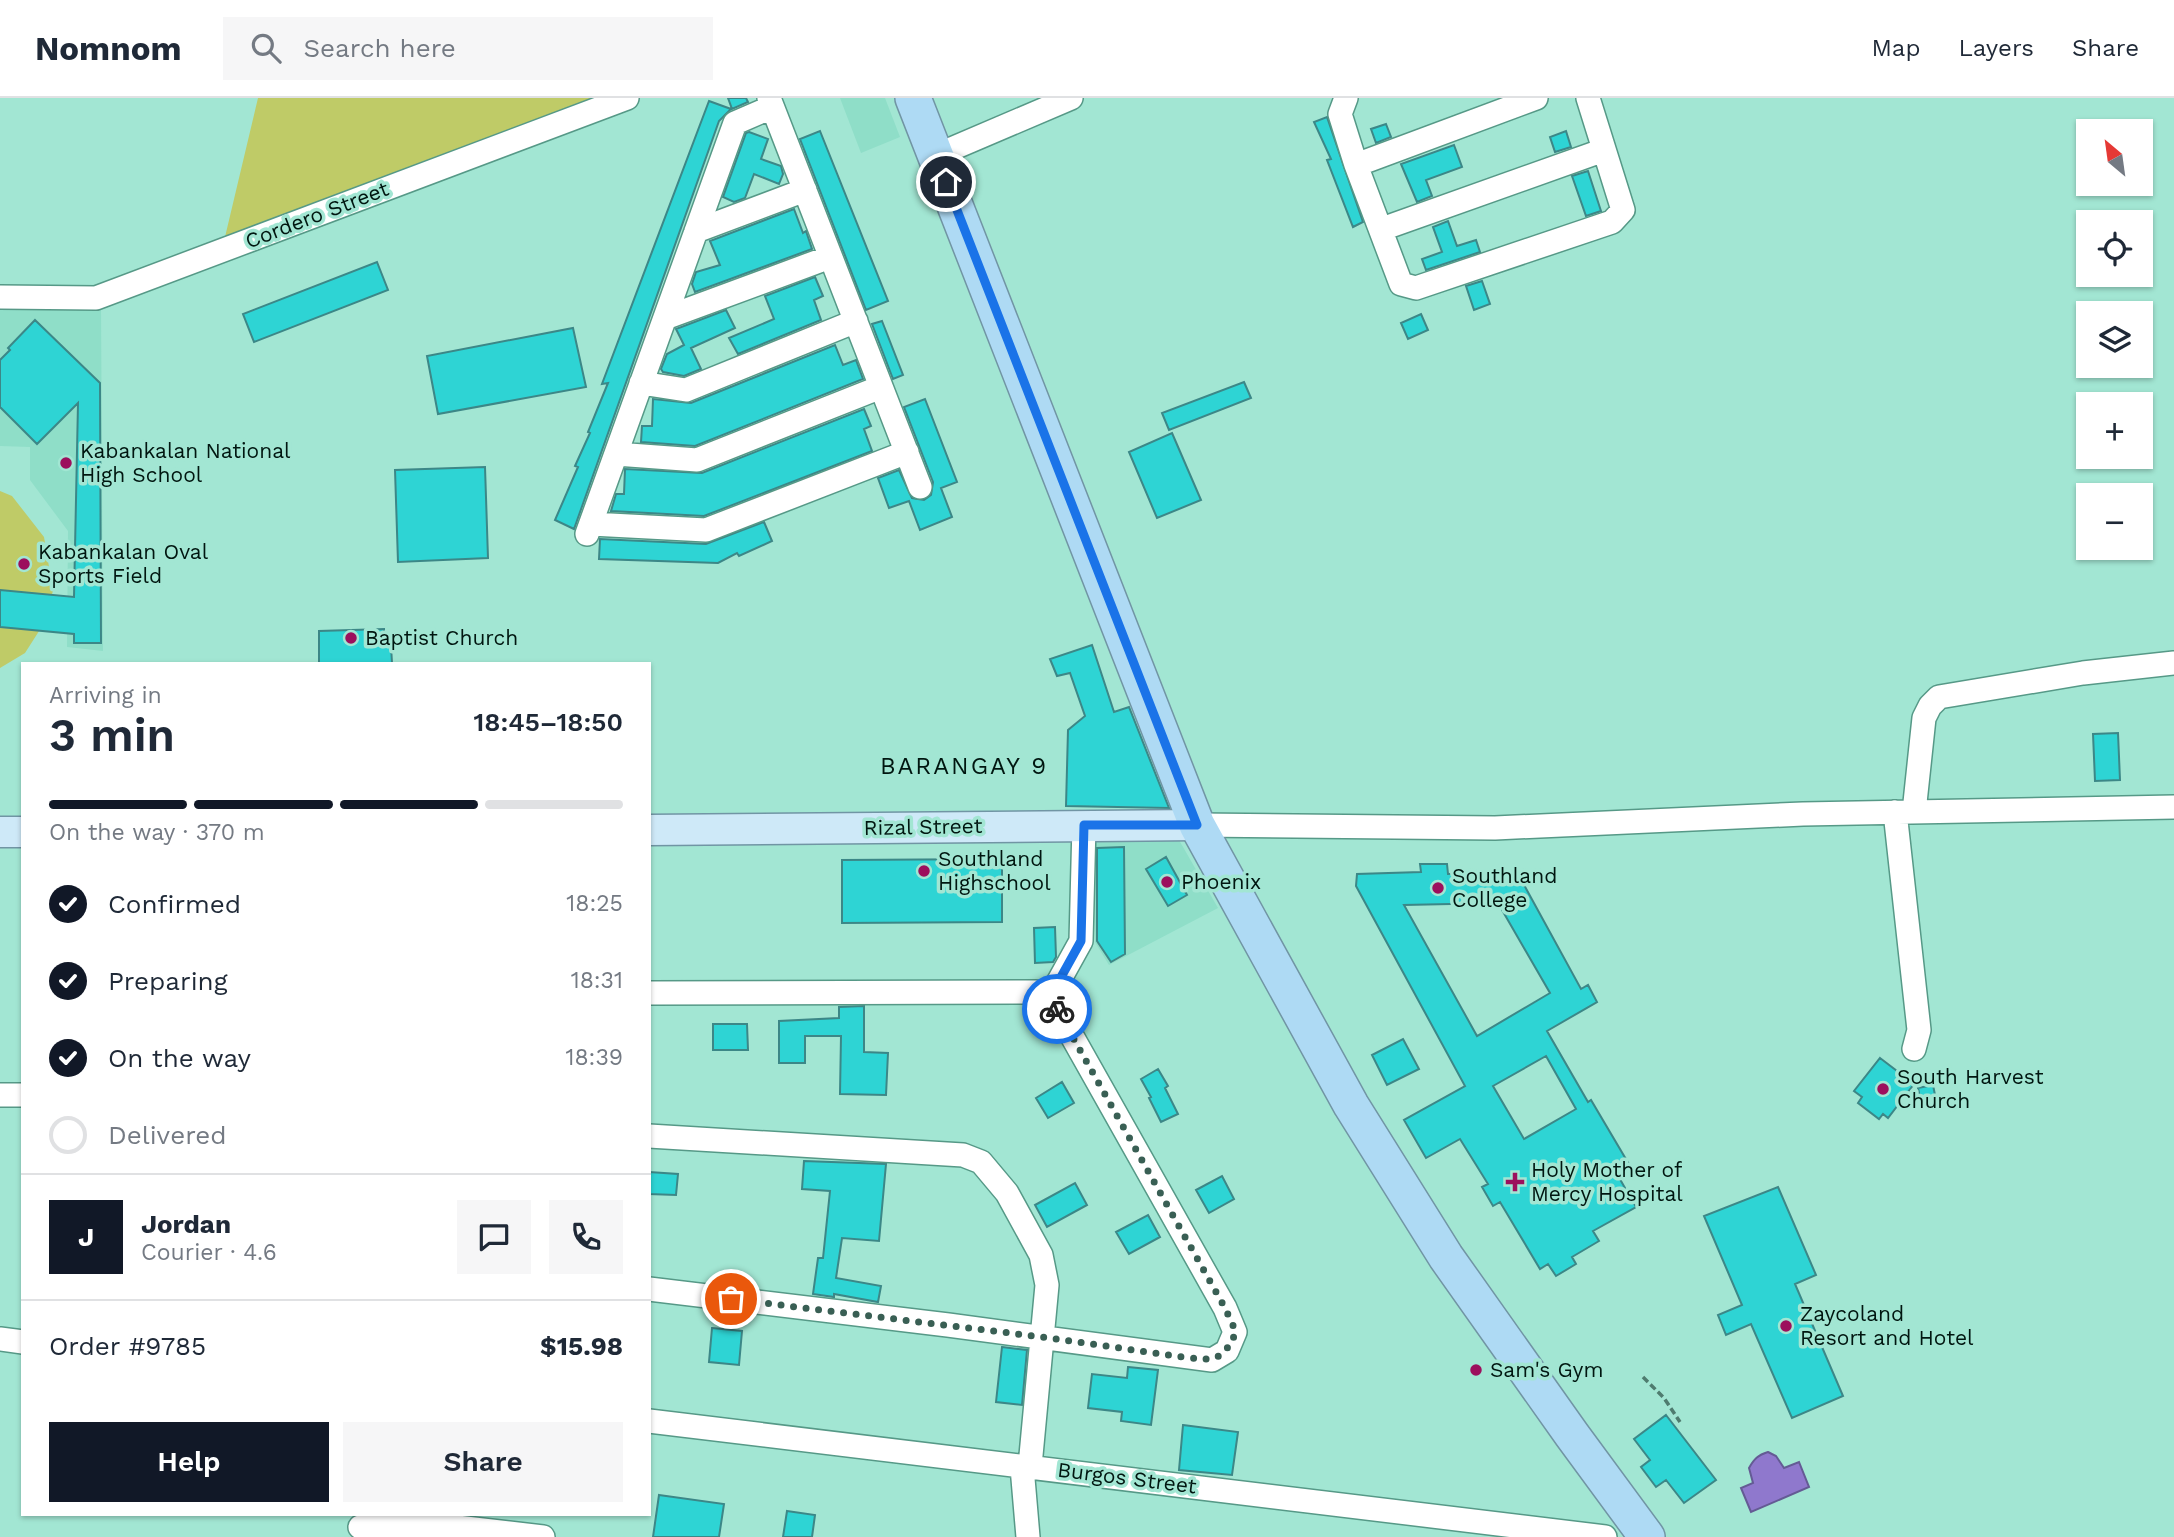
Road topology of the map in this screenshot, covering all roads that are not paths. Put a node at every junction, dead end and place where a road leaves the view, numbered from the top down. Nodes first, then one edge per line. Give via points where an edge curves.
1 (627, 98) edge
2 (913, 98) edge
3 (1071, 98) edge
4 (1346, 98) edge
5 (1536, 98) edge
6 (1588, 98) edge
7 (771, 102) edge
8 (1604, 150) junction
9 (936, 156) junction
10 (1356, 165) junction
11 (805, 190) junction
12 (1382, 229) junction
13 (696, 231) junction
14 (831, 257) junction
15 (0, 296) edge
16 (664, 318) junction
17 (856, 321) junction
18 (641, 383) junction
19 (881, 387) junction
20 (907, 452) junction
21 (616, 454) junction
22 (920, 487) dead end
23 (2174, 663) edge
24 (2174, 807) edge
25 (1905, 812) junction
26 (1084, 825) junction
27 (1197, 825) junction
28 (651, 830) edge
29 (0, 832) edge
30 (21, 832) edge
31 (651, 993) edge
32 (1050, 997) junction
33 (1914, 1049) dead end
34 (0, 1095) edge
35 (21, 1095) edge
36 (651, 1136) edge
37 (651, 1289) edge
38 (1042, 1337) junction
39 (0, 1339) edge
40 (21, 1342) edge
41 (651, 1422) edge
42 (1026, 1466) junction
43 (448, 1525) edge
44 (360, 1527) dead end
45 (543, 1537) edge
46 (1028, 1537) edge
47 (1605, 1537) edge
48 (1647, 1537) edge

1 - 15 street, Cordero Street via 96,298
2 - 9 highway
3 - 9 street
4 - 10 street via 1340,114
5 - 10 street
6 - 8 street
7 - 11 street
7 - 13 street via 735,123
8 - 12 street
8 - 12 street via 1623,210 1612,222 1416,288 1401,284
9 - 27 highway
10 - 12 street
11 - 13 street
11 - 14 street
13 - 16 street
14 - 16 street
14 - 17 street
16 - 18 street
17 - 18 street via 686,390
17 - 19 street
18 - 21 street
19 - 20 street
19 - 21 street via 696,460
20 - 21 street via 706,530 589,529
20 - 22 street
23 - 25 street via 1938,696 1924,719
24 - 25 street
25 - 27 street via 1495,828
25 - 33 street via 1919,1030
26 - 27 main road, Rizal Street
26 - 28 main road, Rizal Street
26 - 32 street via 1081,941
27 - 48 highway via 1351,1105 1446,1257
29 - 30 main road
31 - 32 street via 1036,992
32 - 38 street via 1236,1332 1227,1351 1212,1360
34 - 35 street
36 - 38 street via 963,1155 981,1162 1007,1193 1041,1255 1048,1285
37 - 38 street
38 - 42 street
39 - 40 street
41 - 42 street, Burgos Street
42 - 46 street
42 - 47 street, Burgos Street
43 - 44 street
43 - 45 street

